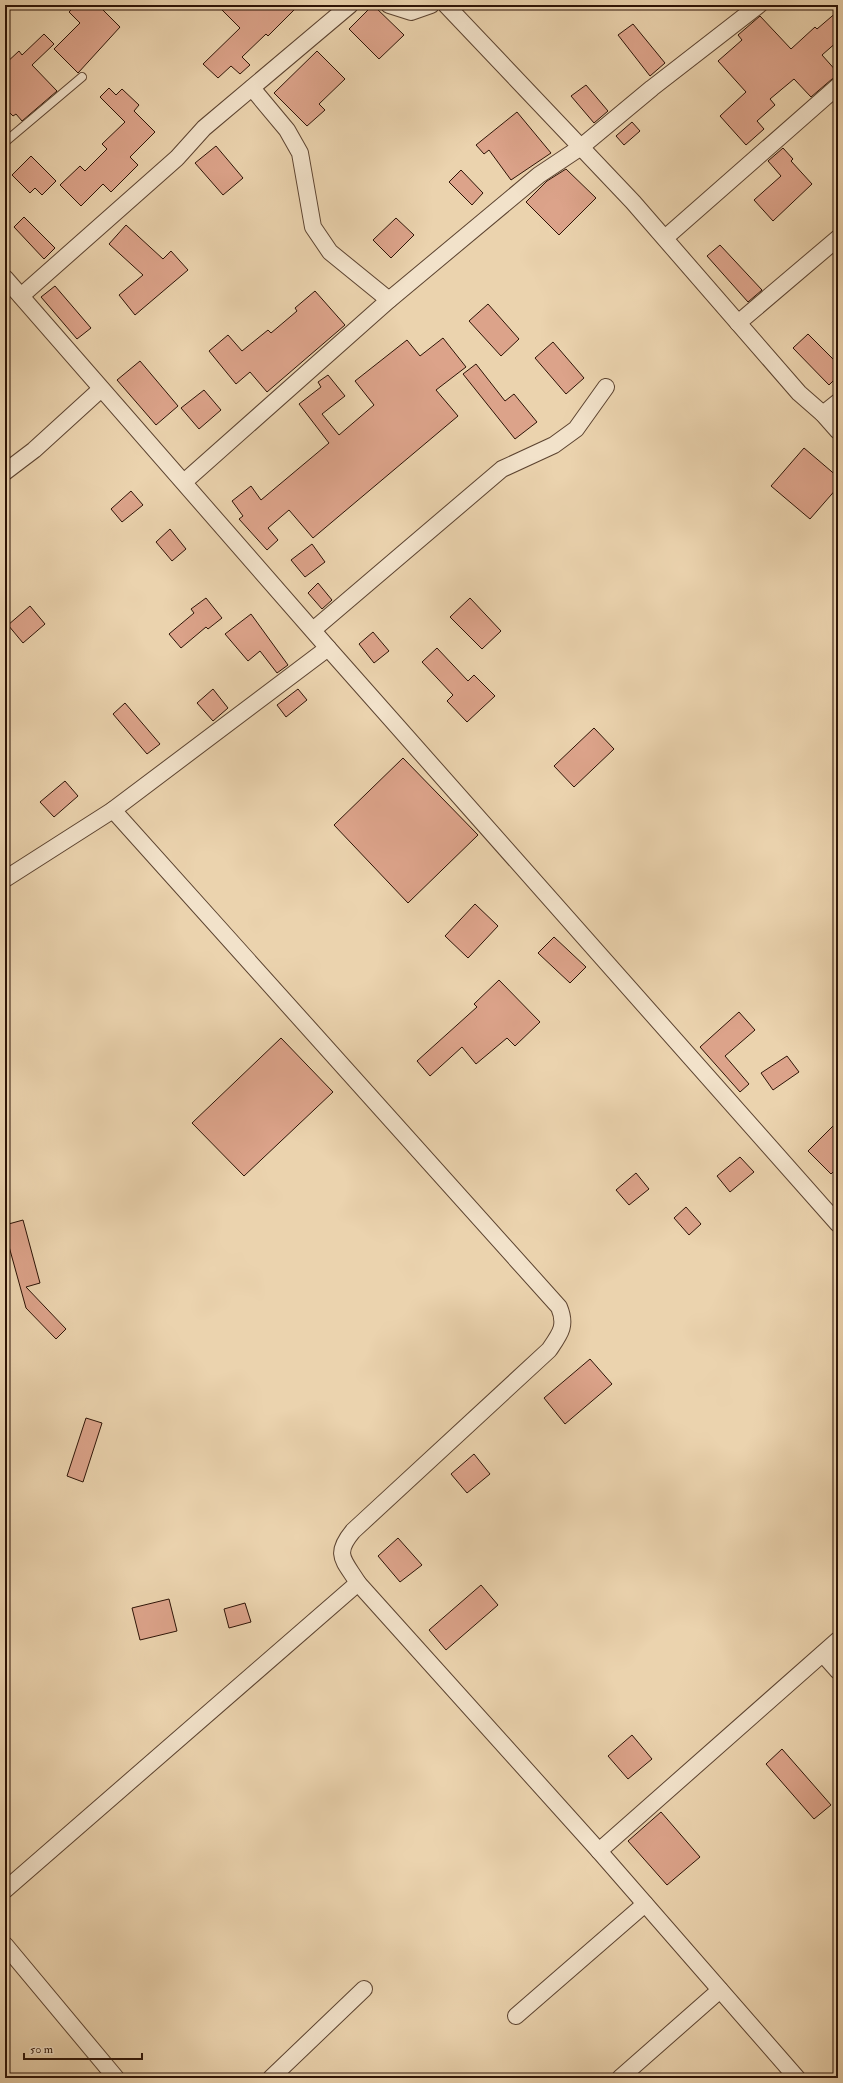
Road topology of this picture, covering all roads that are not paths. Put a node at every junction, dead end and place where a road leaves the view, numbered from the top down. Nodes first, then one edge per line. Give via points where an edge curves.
1 (350, 5) edge
2 (389, 5) edge
3 (431, 5) edge
4 (446, 5) edge
5 (758, 5) edge
6 (82, 77) dead end
7 (838, 86) edge
8 (252, 88) junction
9 (5, 142) edge
10 (581, 147) junction
11 (665, 238) junction
12 (838, 238) edge
13 (5, 278) edge
14 (21, 296) junction
15 (389, 300) junction
16 (738, 323) junction
17 (606, 386) dead end
18 (101, 389) junction
19 (838, 402) edge
20 (823, 414) junction
21 (838, 431) edge
22 (5, 472) edge
23 (184, 482) junction
24 (313, 630) junction
25 (328, 648) junction
26 (113, 810) junction
27 (5, 879) edge
28 (838, 1224) edge
29 (358, 1583) junction
30 (838, 1640) edge
31 (823, 1654) junction
32 (838, 1670) edge
33 (599, 1851) junction
34 (5, 1890) edge
35 (645, 1904) junction
36 (5, 1945) edge
37 (364, 1989) dead end
38 (720, 1990) junction
39 (516, 2016) dead end
40 (116, 2078) edge
41 (270, 2078) edge
42 (620, 2078) edge
43 (797, 2078) edge

1 - 8 street
2 - 3 street via 411,12
4 - 10 street
5 - 10 street
6 - 9 lane
7 - 11 street
8 - 14 street via 204,128 177,158
8 - 15 street via 287,130 300,153 313,227 330,252
10 - 11 street
10 - 15 street via 539,175
11 - 16 street
12 - 16 street
13 - 14 street
14 - 18 street
15 - 23 street
16 - 20 street via 799,393
17 - 24 street via 576,429 554,445 502,469
18 - 22 street via 34,450
18 - 23 street
19 - 20 street
20 - 21 street
23 - 24 street
24 - 25 street
25 - 26 street
25 - 28 street
26 - 27 street
26 - 29 street via 559,1307 563,1317 560,1334 549,1350 353,1531 341,1552
29 - 33 street
29 - 34 street
30 - 31 street
31 - 32 street
31 - 33 street
33 - 35 street
35 - 38 street
35 - 39 street
36 - 40 street
37 - 41 street
38 - 42 street
38 - 43 street

